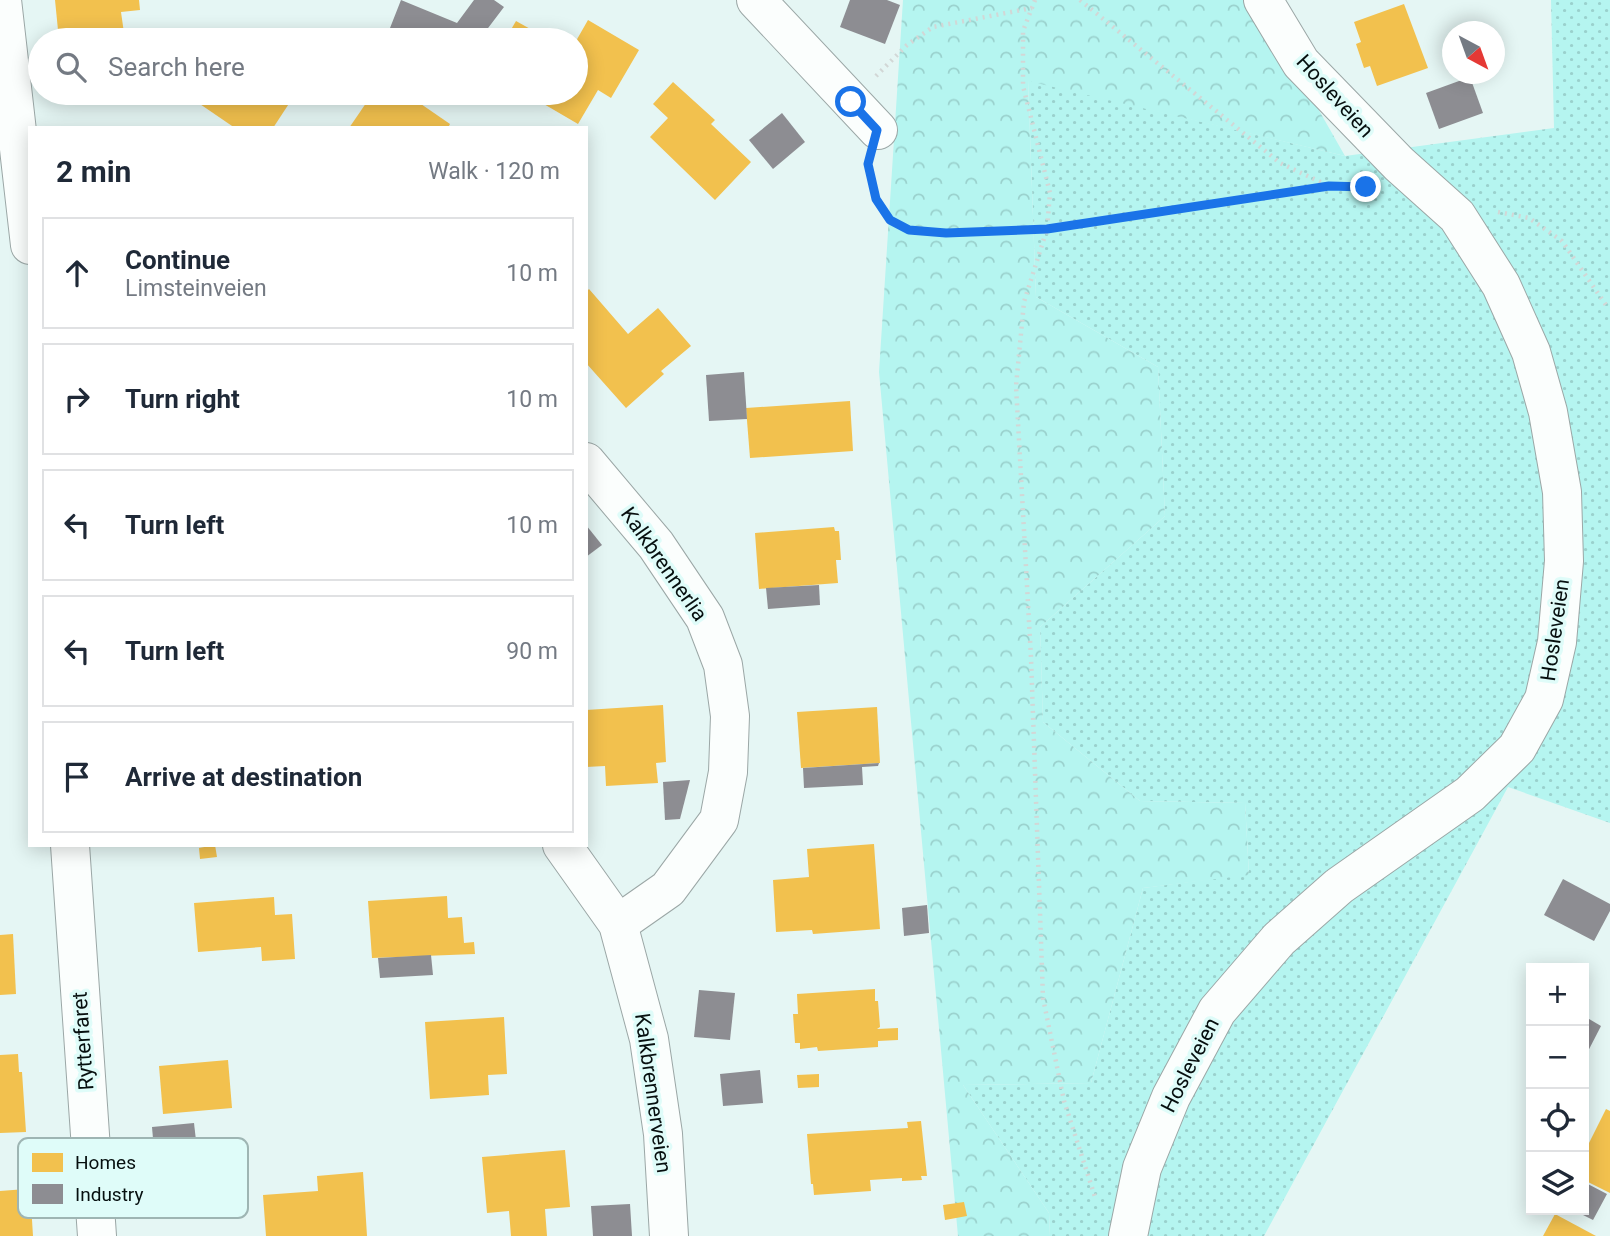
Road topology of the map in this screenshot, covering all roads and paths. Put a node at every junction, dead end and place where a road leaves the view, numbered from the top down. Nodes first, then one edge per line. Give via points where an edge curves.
1 (2, 0) edge
2 (755, 0) edge
3 (1035, 0) edge
4 (1080, 0) edge
5 (1264, 0) edge
6 (1032, 8) junction
7 (851, 102) junction
8 (877, 130) joint
9 (1399, 164) junction
10 (1329, 186) junction
11 (1457, 216) junction
12 (28, 228) edge
13 (1047, 229) junction
14 (1610, 307) edge
15 (588, 464) edge
16 (70, 847) edge
17 (563, 847) edge
18 (618, 924) junction
19 (90, 1138) edge
20 (1099, 1209) dead end
21 (96, 1218) edge
22 (97, 1236) edge
23 (669, 1236) edge
24 (1128, 1236) edge

1 - 12 street
2 - 7 street
3 - 6 path
4 - 10 path via 1280,163
5 - 9 street, Hosleveien via 1301,63
6 - 7 path via 933,27 907,45
6 - 13 path via 1023,31 1023,86 1050,192
7 - 8 street
8 - 13 path via 868,164 876,199 890,220 909,230 946,233
9 - 10 path via 1366,187
9 - 11 street, Hosleveien
10 - 13 path
11 - 14 path via 1476,208 1529,218 1563,241
11 - 24 street, Hosleveien via 1501,285 1531,352 1548,412 1562,492 1564,561 1557,642 1544,699 1517,748 1470,794 1339,886 1279,939 1217,1011 1171,1097 1147,1156
13 - 20 path via 1024,302 1016,386 1043,998 1064,1101
15 - 18 street, Kalkbrennerlia via 656,545 705,618 723,665 730,716 729,772 719,820 668,889
16 - 19 street, Rytterfaret
17 - 18 street, Kalkbrennerveien
18 - 23 street, Kalkbrennerveien via 649,1039 663,1133
21 - 22 street, Rytterfaret

